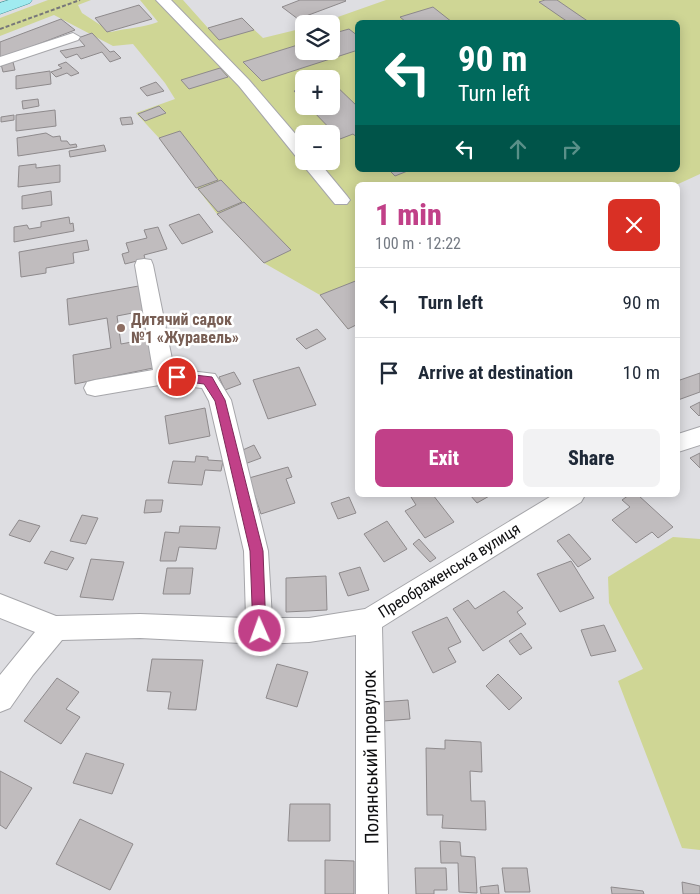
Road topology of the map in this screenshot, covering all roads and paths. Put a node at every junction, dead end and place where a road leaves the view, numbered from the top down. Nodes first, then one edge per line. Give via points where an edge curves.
1 (24, 0) edge
2 (80, 0) edge
3 (162, 0) edge
4 (0, 9) edge
5 (0, 29) edge
6 (73, 37) dead end
7 (0, 62) edge
8 (295, 144) edge
9 (316, 170) edge
10 (341, 200) dead end
11 (144, 265) dead end
12 (165, 376) junction
13 (95, 388) dead end
14 (700, 436) edge
15 (680, 442) edge
16 (570, 497) edge
17 (0, 606) edge
18 (369, 620) junction
19 (56, 628) junction
20 (260, 631) junction
21 (0, 698) edge
22 (372, 894) edge

1 - 4 main road
2 - 5 path
3 - 8 street via 244,83
6 - 7 street
9 - 10 street
11 - 12 street
12 - 13 street
12 - 20 street via 208,380 220,400 256,551
14 - 15 street
16 - 18 street, Преображенська вулиця
17 - 19 street
18 - 20 street, Преображенська вулиця via 309,630
18 - 22 street, Полянський провулок
19 - 20 street, Преображенська вулиця via 140,626
19 - 21 street via 22,666

